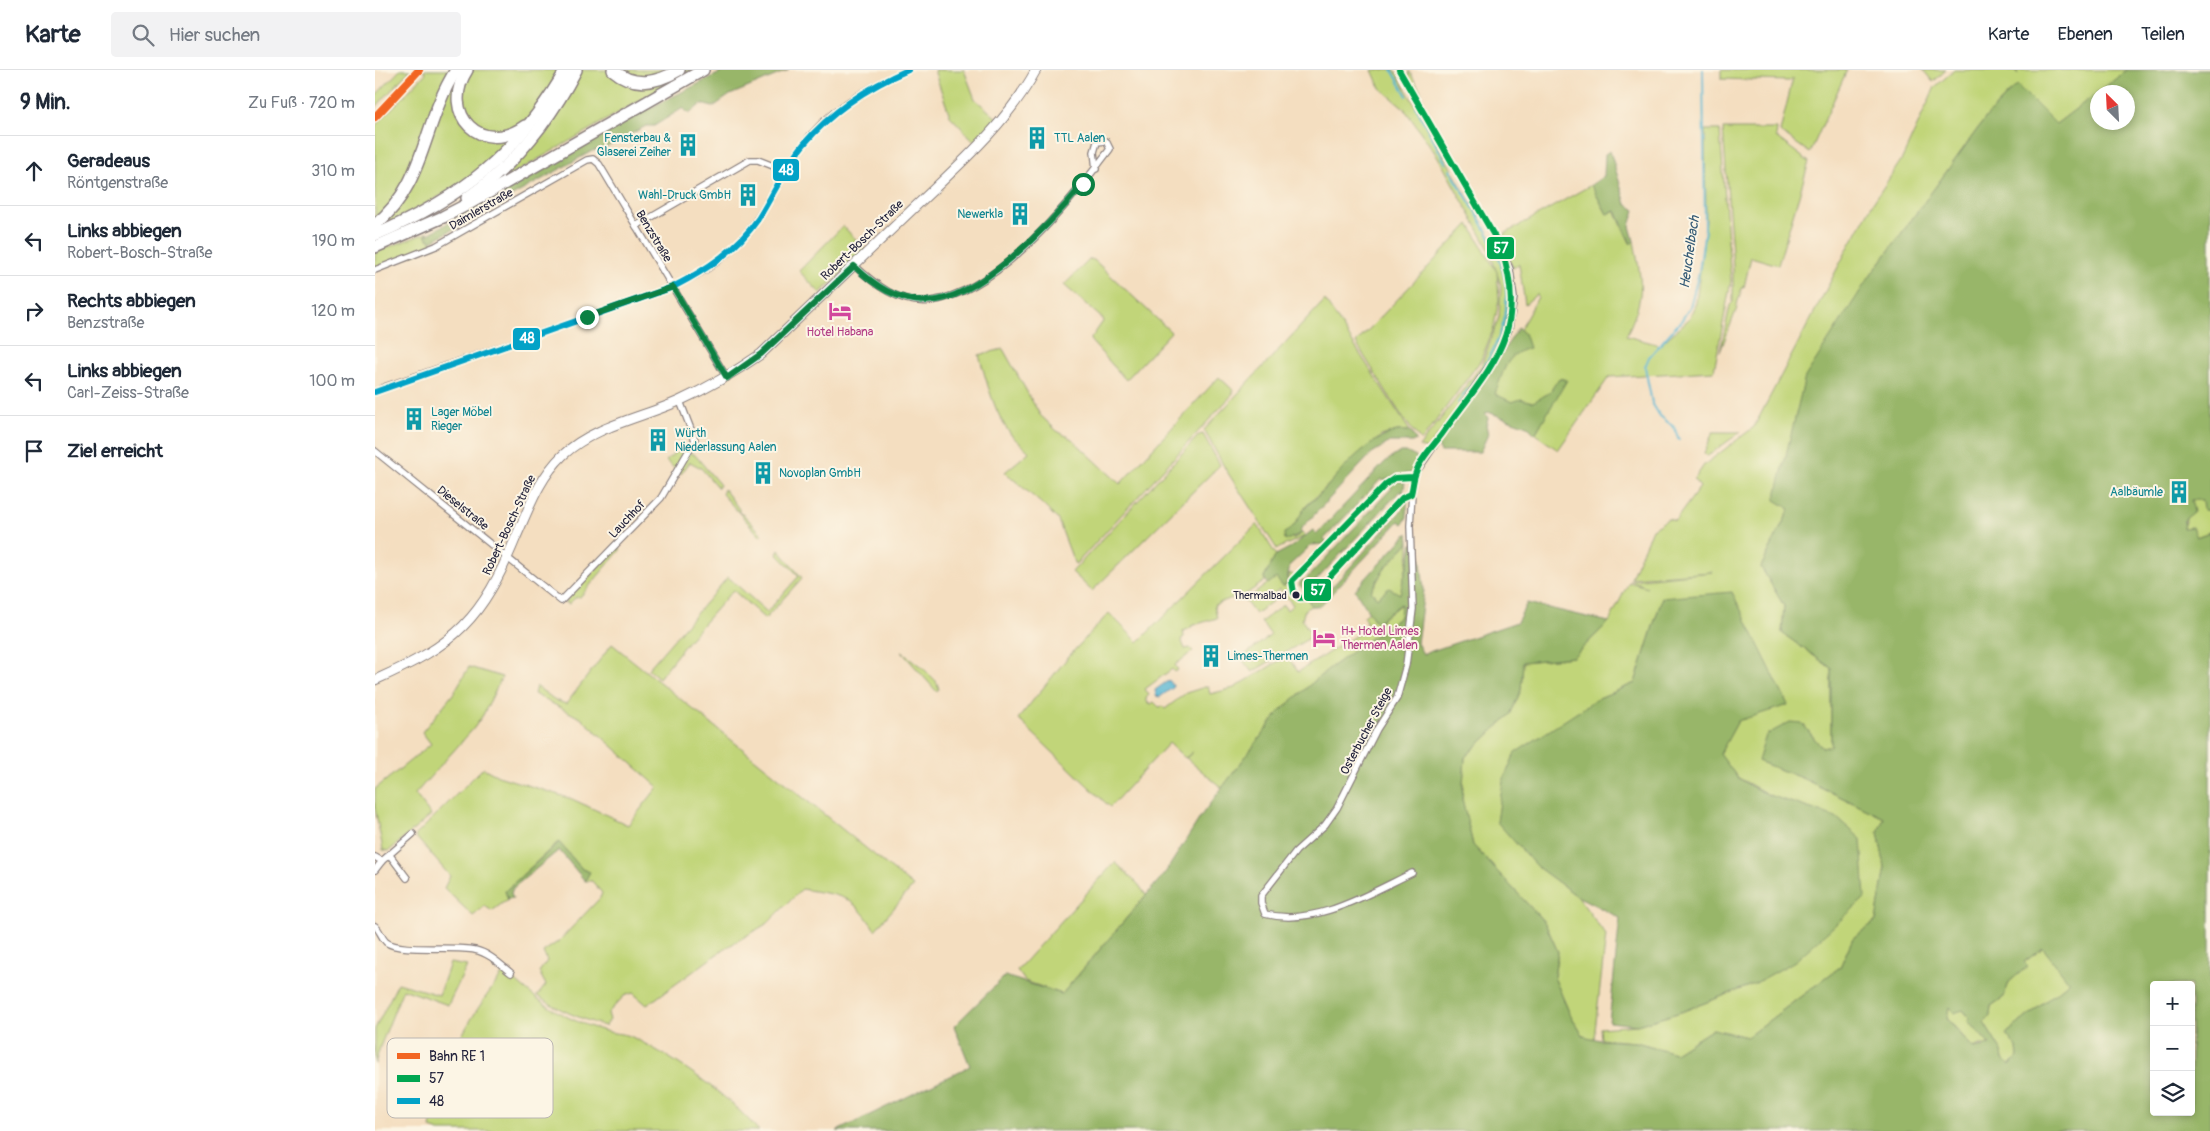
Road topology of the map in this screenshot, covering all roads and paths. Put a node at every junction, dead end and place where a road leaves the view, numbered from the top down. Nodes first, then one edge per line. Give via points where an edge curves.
1 (457, 70) edge
2 (467, 70) edge
3 (566, 70) edge
4 (576, 70) edge
5 (613, 70) edge
6 (679, 70) edge
7 (707, 70) edge
8 (908, 70) edge
9 (1036, 70) edge
10 (1399, 70) edge
11 (699, 73) edge
12 (539, 113) junction
13 (593, 159) joint
14 (1096, 168) dead end
15 (786, 171) junction
16 (428, 224) junction
17 (375, 225) edge
18 (636, 226) junction
19 (375, 235) edge
20 (375, 247) edge
21 (854, 266) junction
22 (375, 270) edge
23 (673, 287) junction
24 (727, 378) junction
25 (375, 392) edge
26 (680, 401) junction
27 (375, 451) edge
28 (508, 557) junction
29 (561, 601) joint
30 (375, 680) edge
31 (413, 834) dead end
32 (389, 854) junction
33 (375, 857) edge
34 (382, 861) junction
35 (375, 870) edge
36 (1412, 873) dead end
37 (407, 878) dead end
38 (375, 926) edge
39 (511, 972) dead end

1 - 17 highway via 436,109 409,186 390,212
2 - 12 highway via 459,84 457,104 471,129 491,137 509,136 525,127
3 - 12 highway
4 - 16 highway via 545,121 504,167 476,192
5 - 6 highway via 621,77 651,82
7 - 11 highway
8 - 15 street via 850,101 803,146
9 - 21 street, Robert-Bosch-Straße via 992,130
10 - 36 street, Osterbucher Steige via 1500,246 1510,269 1512,313 1503,347 1413,477 1410,526 1413,608 1406,665 1397,698 1377,729 1337,808 1325,825 1296,851 1261,896 1261,903 1265,914 1281,918 1325,911
11 - 16 highway via 487,194
12 - 19 highway via 507,152 475,180 438,205
13 - 18 street, Benzstraße
13 - 22 street, Daimlerstraße via 436,246
14 - 21 street via 1057,217 1010,259 977,284 954,294 930,301 913,300 884,291
15 - 18 street via 750,160
15 - 23 street via 749,232 702,273
16 - 20 highway
18 - 23 street, Benzstraße
21 - 24 street, Robert-Bosch-Straße via 761,354
23 - 24 street, Benzstraße
23 - 25 street
24 - 26 street, Robert-Bosch-Straße
26 - 28 street, Robert-Bosch-Straße via 587,438 563,455 535,492
26 - 29 street, Lauchhof via 695,440 661,498
27 - 28 street, Dieselstraße
28 - 29 street, Dieselstraße
28 - 30 street, Robert-Bosch-Straße via 495,584 470,621 445,644
31 - 32 street
32 - 34 street
32 - 37 street
33 - 34 street
34 - 35 street
38 - 39 street via 385,941 398,947 476,950 491,956

